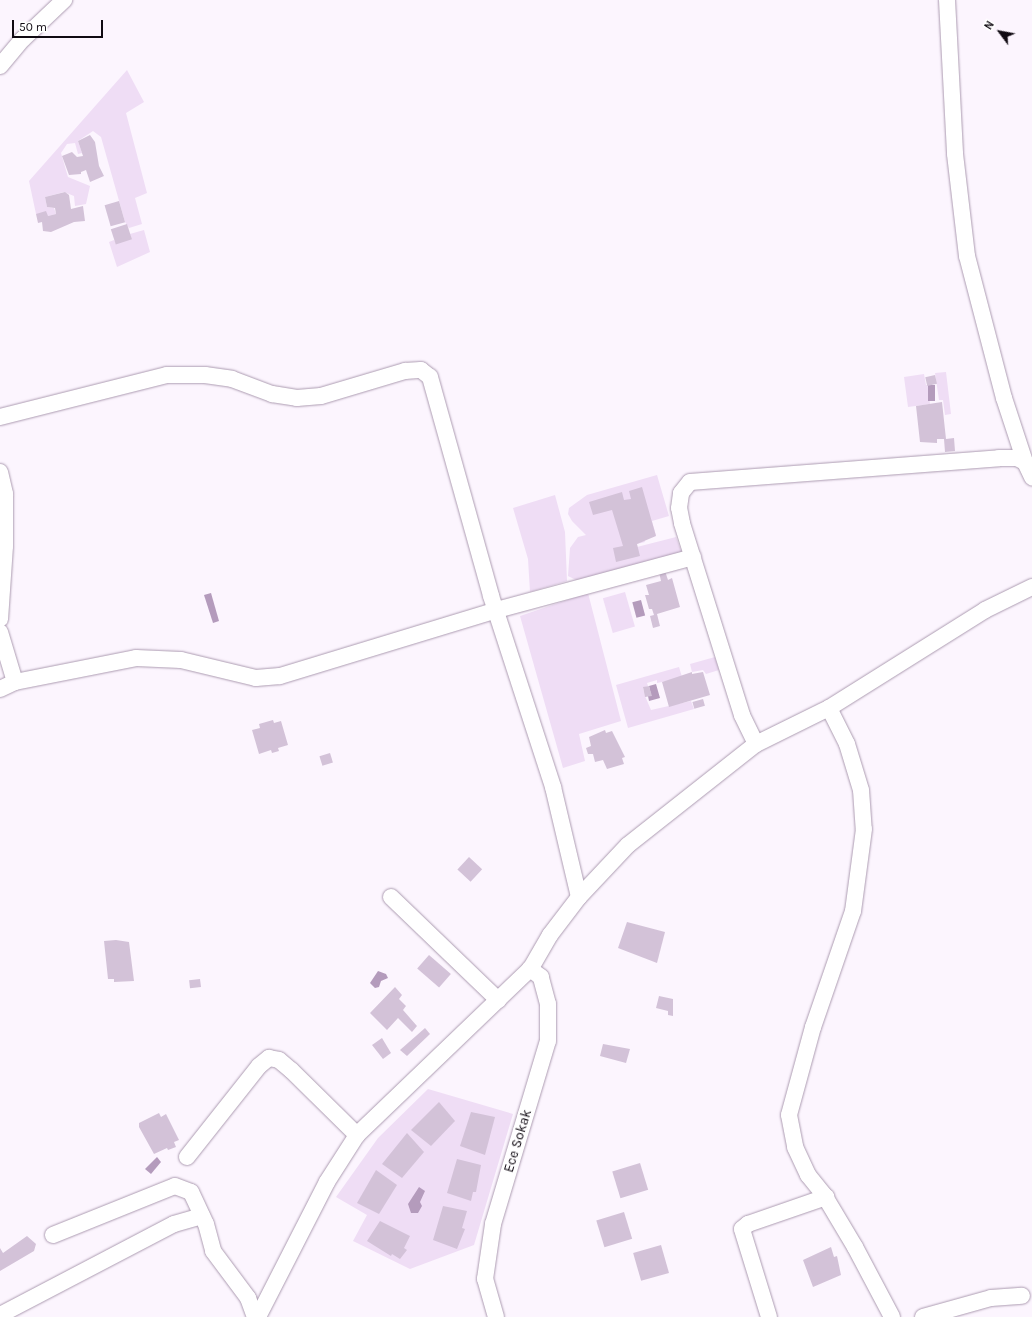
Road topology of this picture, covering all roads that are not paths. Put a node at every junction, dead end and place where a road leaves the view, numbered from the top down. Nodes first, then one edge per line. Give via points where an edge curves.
1 (64, 0) edge
2 (947, 0) edge
3 (0, 66) edge
4 (0, 417) edge
5 (1025, 462) junction
6 (0, 472) edge
7 (1032, 477) edge
8 (693, 557) junction
9 (1032, 587) edge
10 (497, 610) junction
11 (0, 620) edge
12 (0, 632) edge
13 (7, 685) edge
14 (828, 708) junction
15 (756, 744) junction
16 (391, 897) dead end
17 (579, 897) junction
18 (530, 969) junction
19 (498, 1000) junction
20 (357, 1135) junction
21 (187, 1157) dead end
22 (826, 1197) junction
23 (202, 1216) junction
24 (53, 1235) dead end
25 (1022, 1296) dead end
26 (0, 1315) edge
27 (257, 1317) edge
28 (496, 1317) edge
29 (770, 1317) edge
30 (892, 1317) edge
31 (923, 1317) edge

1 - 3 street via 23,39
2 - 5 street via 955,154 967,256 1004,398
4 - 10 street via 167,375 204,375 232,379 272,394 297,398 321,396 405,371 421,370 430,377
5 - 7 street
5 - 8 street via 1017,458 998,458 690,482 681,493 679,508
6 - 11 street via 4,494 5,546
8 - 10 street
8 - 15 street via 742,715
9 - 14 street via 984,610
10 - 13 street via 308,669 256,678 180,660 136,658
10 - 17 street via 553,787
12 - 13 street
14 - 15 street
14 - 22 street via 847,744 861,790 864,829 853,911 813,1027 789,1115 795,1147 808,1175
15 - 17 street via 628,845
16 - 19 street
17 - 18 street via 550,935
18 - 19 street
18 - 28 street, Ece Sokak via 541,977 548,1004 548,1041 493,1224 485,1279
19 - 20 street
20 - 21 street via 280,1060 270,1058 259,1066
20 - 27 street via 327,1182
22 - 29 street via 748,1224 742,1229
22 - 30 street
23 - 24 street via 191,1192 174,1186
23 - 26 street via 174,1224
23 - 27 street via 213,1251 248,1298
25 - 31 street via 991,1298

